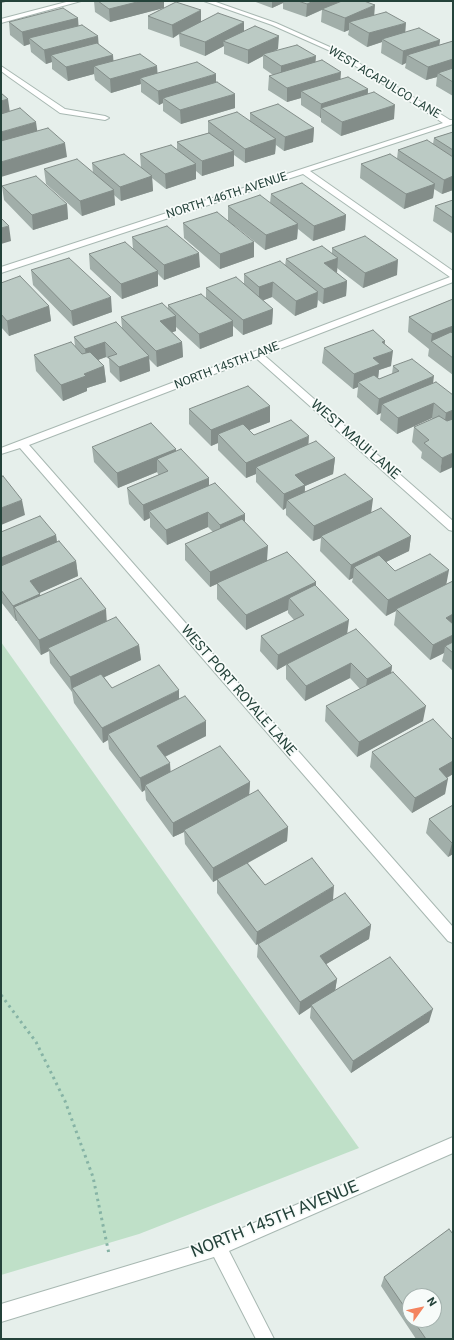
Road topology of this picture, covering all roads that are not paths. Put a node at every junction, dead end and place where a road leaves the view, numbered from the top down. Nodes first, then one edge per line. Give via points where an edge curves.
1 (78, 1) edge
2 (207, 1) edge
3 (61, 3) edge
4 (1, 21) edge
5 (1, 68) edge
6 (11, 76) junction
7 (1, 79) edge
8 (105, 118) dead end
9 (451, 122) edge
10 (304, 170) junction
11 (1, 270) edge
12 (453, 275) edge
13 (453, 279) edge
14 (258, 354) junction
15 (22, 444) junction
16 (1, 451) edge
17 (453, 526) edge
18 (453, 937) edge
19 (453, 1145) edge
20 (218, 1247) junction
21 (1, 1313) edge
22 (265, 1339) edge

1 - 3 street
2 - 9 street, WEST ACAPULCO LANE via 274,24 339,53
3 - 4 street
5 - 6 street
6 - 7 street
6 - 8 street via 63,111
9 - 10 street, NORTH 146TH AVENUE
10 - 11 street, NORTH 146TH AVENUE
10 - 12 street
13 - 14 street, NORTH 145TH LANE
14 - 15 street, NORTH 145TH LANE
14 - 17 street, WEST MAUI LANE
15 - 16 street, NORTH 145TH LANE
15 - 18 street, WEST PORT ROYALE LANE
19 - 20 street, NORTH 145TH AVENUE
20 - 21 street, NORTH 145TH AVENUE
20 - 22 street

